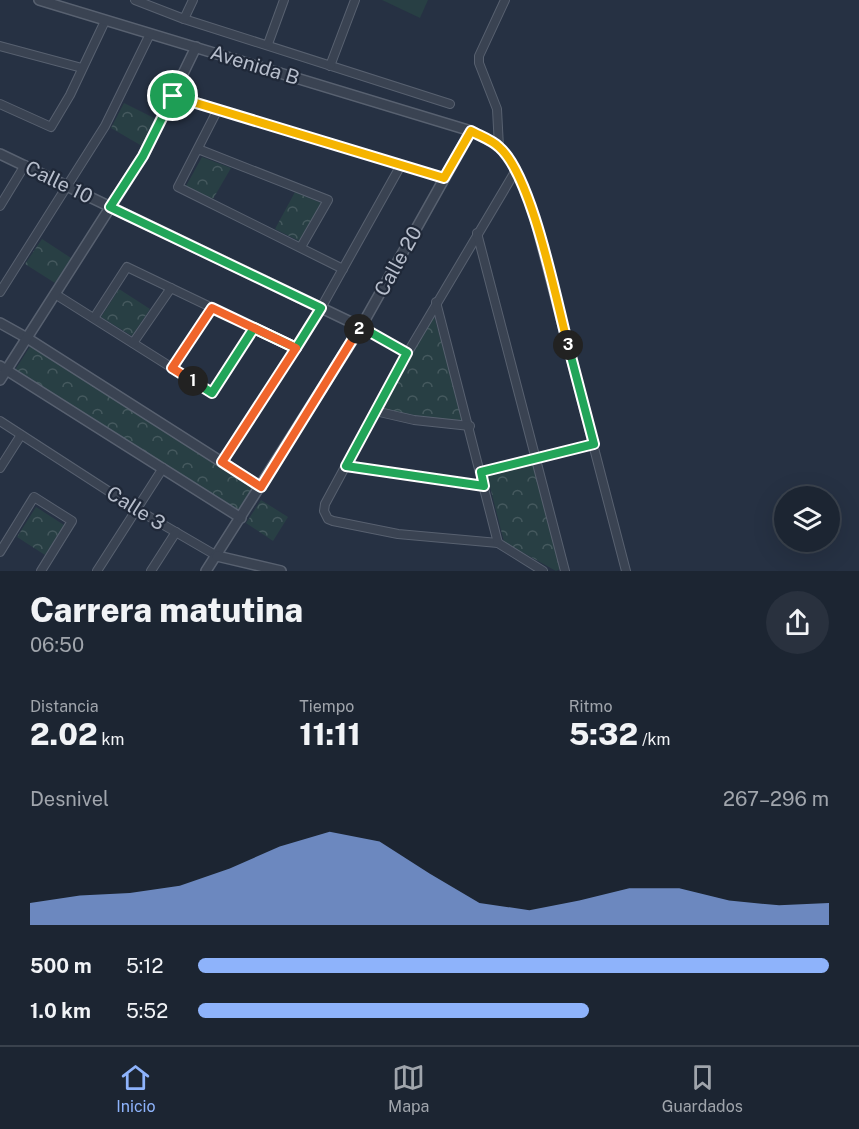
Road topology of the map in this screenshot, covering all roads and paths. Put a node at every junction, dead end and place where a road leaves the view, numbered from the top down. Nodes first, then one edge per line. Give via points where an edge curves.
1 (39, 0) edge
2 (135, 0) edge
3 (193, 0) edge
4 (284, 0) edge
5 (355, 0) edge
6 (505, 0) edge
7 (184, 19) junction
8 (105, 21) junction
9 (150, 34) junction
10 (268, 44) junction
11 (0, 46) edge
12 (196, 47) junction
13 (330, 66) junction
14 (82, 68) junction
15 (173, 96) junction
16 (0, 104) edge
17 (450, 104) dead end
18 (218, 109) junction
19 (471, 131) junction
20 (499, 147) junction
21 (198, 149) junction
22 (0, 154) edge
23 (25, 165) junction
24 (401, 165) junction
25 (516, 170) junction
26 (444, 178) junction
27 (68, 186) junction
28 (0, 206) edge
29 (110, 207) junction
30 (477, 233) junction
31 (301, 248) junction
32 (343, 268) junction
33 (171, 288) junction
34 (0, 292) edge
35 (55, 294) junction
36 (436, 302) junction
37 (212, 308) junction
38 (321, 308) junction
39 (94, 318) junction
40 (0, 322) edge
41 (361, 327) junction
42 (254, 328) junction
43 (27, 338) junction
44 (133, 343) junction
45 (296, 348) junction
46 (407, 353) junction
47 (3, 368) edge
48 (172, 368) junction
49 (0, 380) edge
50 (375, 411) junction
51 (0, 421) edge
52 (470, 426) junction
53 (21, 435) junction
54 (594, 444) junction
55 (537, 458) junction
56 (222, 462) junction
57 (346, 466) junction
58 (0, 468) edge
59 (163, 468) junction
60 (481, 472) junction
61 (484, 486) junction
62 (261, 487) junction
63 (136, 509) junction
64 (241, 518) junction
65 (176, 532) junction
66 (498, 543) junction
67 (0, 552) edge
68 (217, 556) junction
69 (41, 571) edge
70 (97, 571) edge
71 (152, 571) edge
72 (206, 571) edge
73 (282, 571) edge
74 (543, 571) edge
75 (566, 571) edge
76 (626, 571) edge

1 - 8 street, Avenida B
2 - 7 street, Avenida B
3 - 7 street
4 - 10 street
5 - 13 street
6 - 20 street via 479,56 498,113
7 - 10 street, Avenida B
8 - 9 street, Avenida B
8 - 14 street
9 - 12 street, Avenida B
9 - 27 street via 105,126
10 - 13 street, Avenida B
11 - 14 street
12 - 15 street
12 - 19 street, Avenida B
13 - 17 street, Avenida B
14 - 16 street via 51,127
15 - 18 street
15 - 29 street via 143,156
18 - 21 street
18 - 24 street
19 - 20 street
19 - 26 street, Calle 20
20 - 25 street
21 - 31 street via 178,187
21 - 31 street via 328,200
22 - 23 street, Calle 10
23 - 27 street, Calle 10
23 - 28 street
24 - 26 street
24 - 32 street
25 - 30 street
25 - 54 street via 531,206
26 - 41 street, Calle 20
27 - 29 street, Calle 10
27 - 34 street
29 - 35 street
29 - 38 street, Calle 10
30 - 36 street
30 - 55 street
31 - 32 street
32 - 38 street
33 - 37 street
33 - 39 street via 127,267
33 - 44 street
35 - 39 street
35 - 43 street
36 - 46 street
36 - 52 street
37 - 42 street
37 - 48 street
38 - 41 street, Calle 10
38 - 45 street
39 - 44 street
40 - 43 street
41 - 46 street, Calle 10
41 - 62 street, Calle 20
42 - 45 street
42 - 48 street via 212,393
43 - 47 street
43 - 56 street
44 - 48 street
45 - 56 street
46 - 50 street
47 - 49 street
47 - 59 street
50 - 52 street
50 - 57 street
51 - 53 street, Calle 3
52 - 60 street
53 - 58 street
53 - 63 street, Calle 3
54 - 55 street
54 - 76 street
55 - 60 street
55 - 75 street
56 - 62 street
57 - 61 street
57 - 66 street via 326,504 325,515 333,521 398,534
59 - 63 street
59 - 64 street
60 - 61 street
61 - 66 street
62 - 64 street, Calle 20
63 - 65 street, Calle 3
63 - 70 street
64 - 68 street, Calle 20
65 - 68 street, Calle 3
65 - 71 street
66 - 74 street
67 - 69 street via 34,497 72,521
68 - 72 street, Calle 20
68 - 73 street, Calle 3

